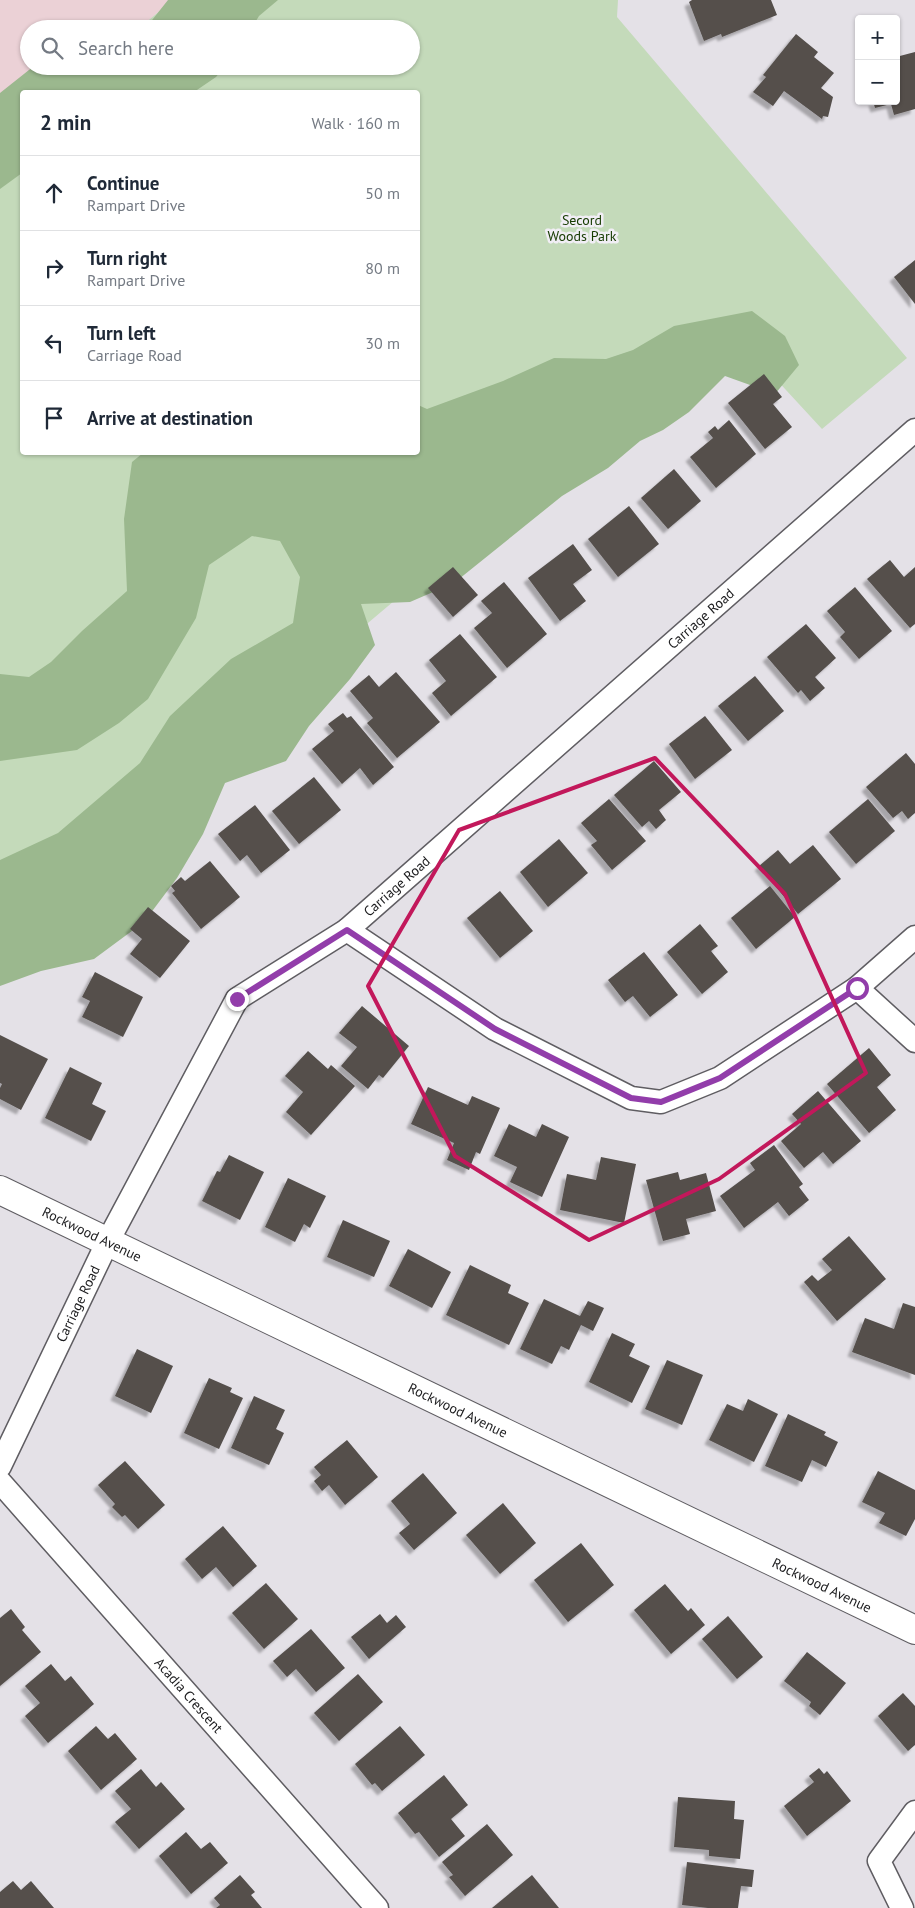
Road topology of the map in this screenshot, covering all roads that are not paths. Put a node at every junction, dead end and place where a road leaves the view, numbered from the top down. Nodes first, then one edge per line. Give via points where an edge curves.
1 (915, 430) edge
2 (347, 930) junction
3 (915, 937) edge
4 (857, 988) junction
5 (915, 1041) edge
6 (0, 1190) edge
7 (108, 1241) junction
8 (0, 1466) edge
9 (0, 1482) edge
10 (915, 1630) edge
11 (915, 1812) edge
12 (377, 1908) edge
13 (902, 1908) edge

1 - 2 street, Carriage Road
2 - 4 street via 495,1029 631,1098 661,1102 720,1078
2 - 7 street, Carriage Road via 237,999
3 - 4 street
4 - 5 street
6 - 7 street, Rockwood Avenue
7 - 8 street, Carriage Road
7 - 10 street, Rockwood Avenue
9 - 12 street, Acadia Crescent
11 - 13 street via 879,1861

